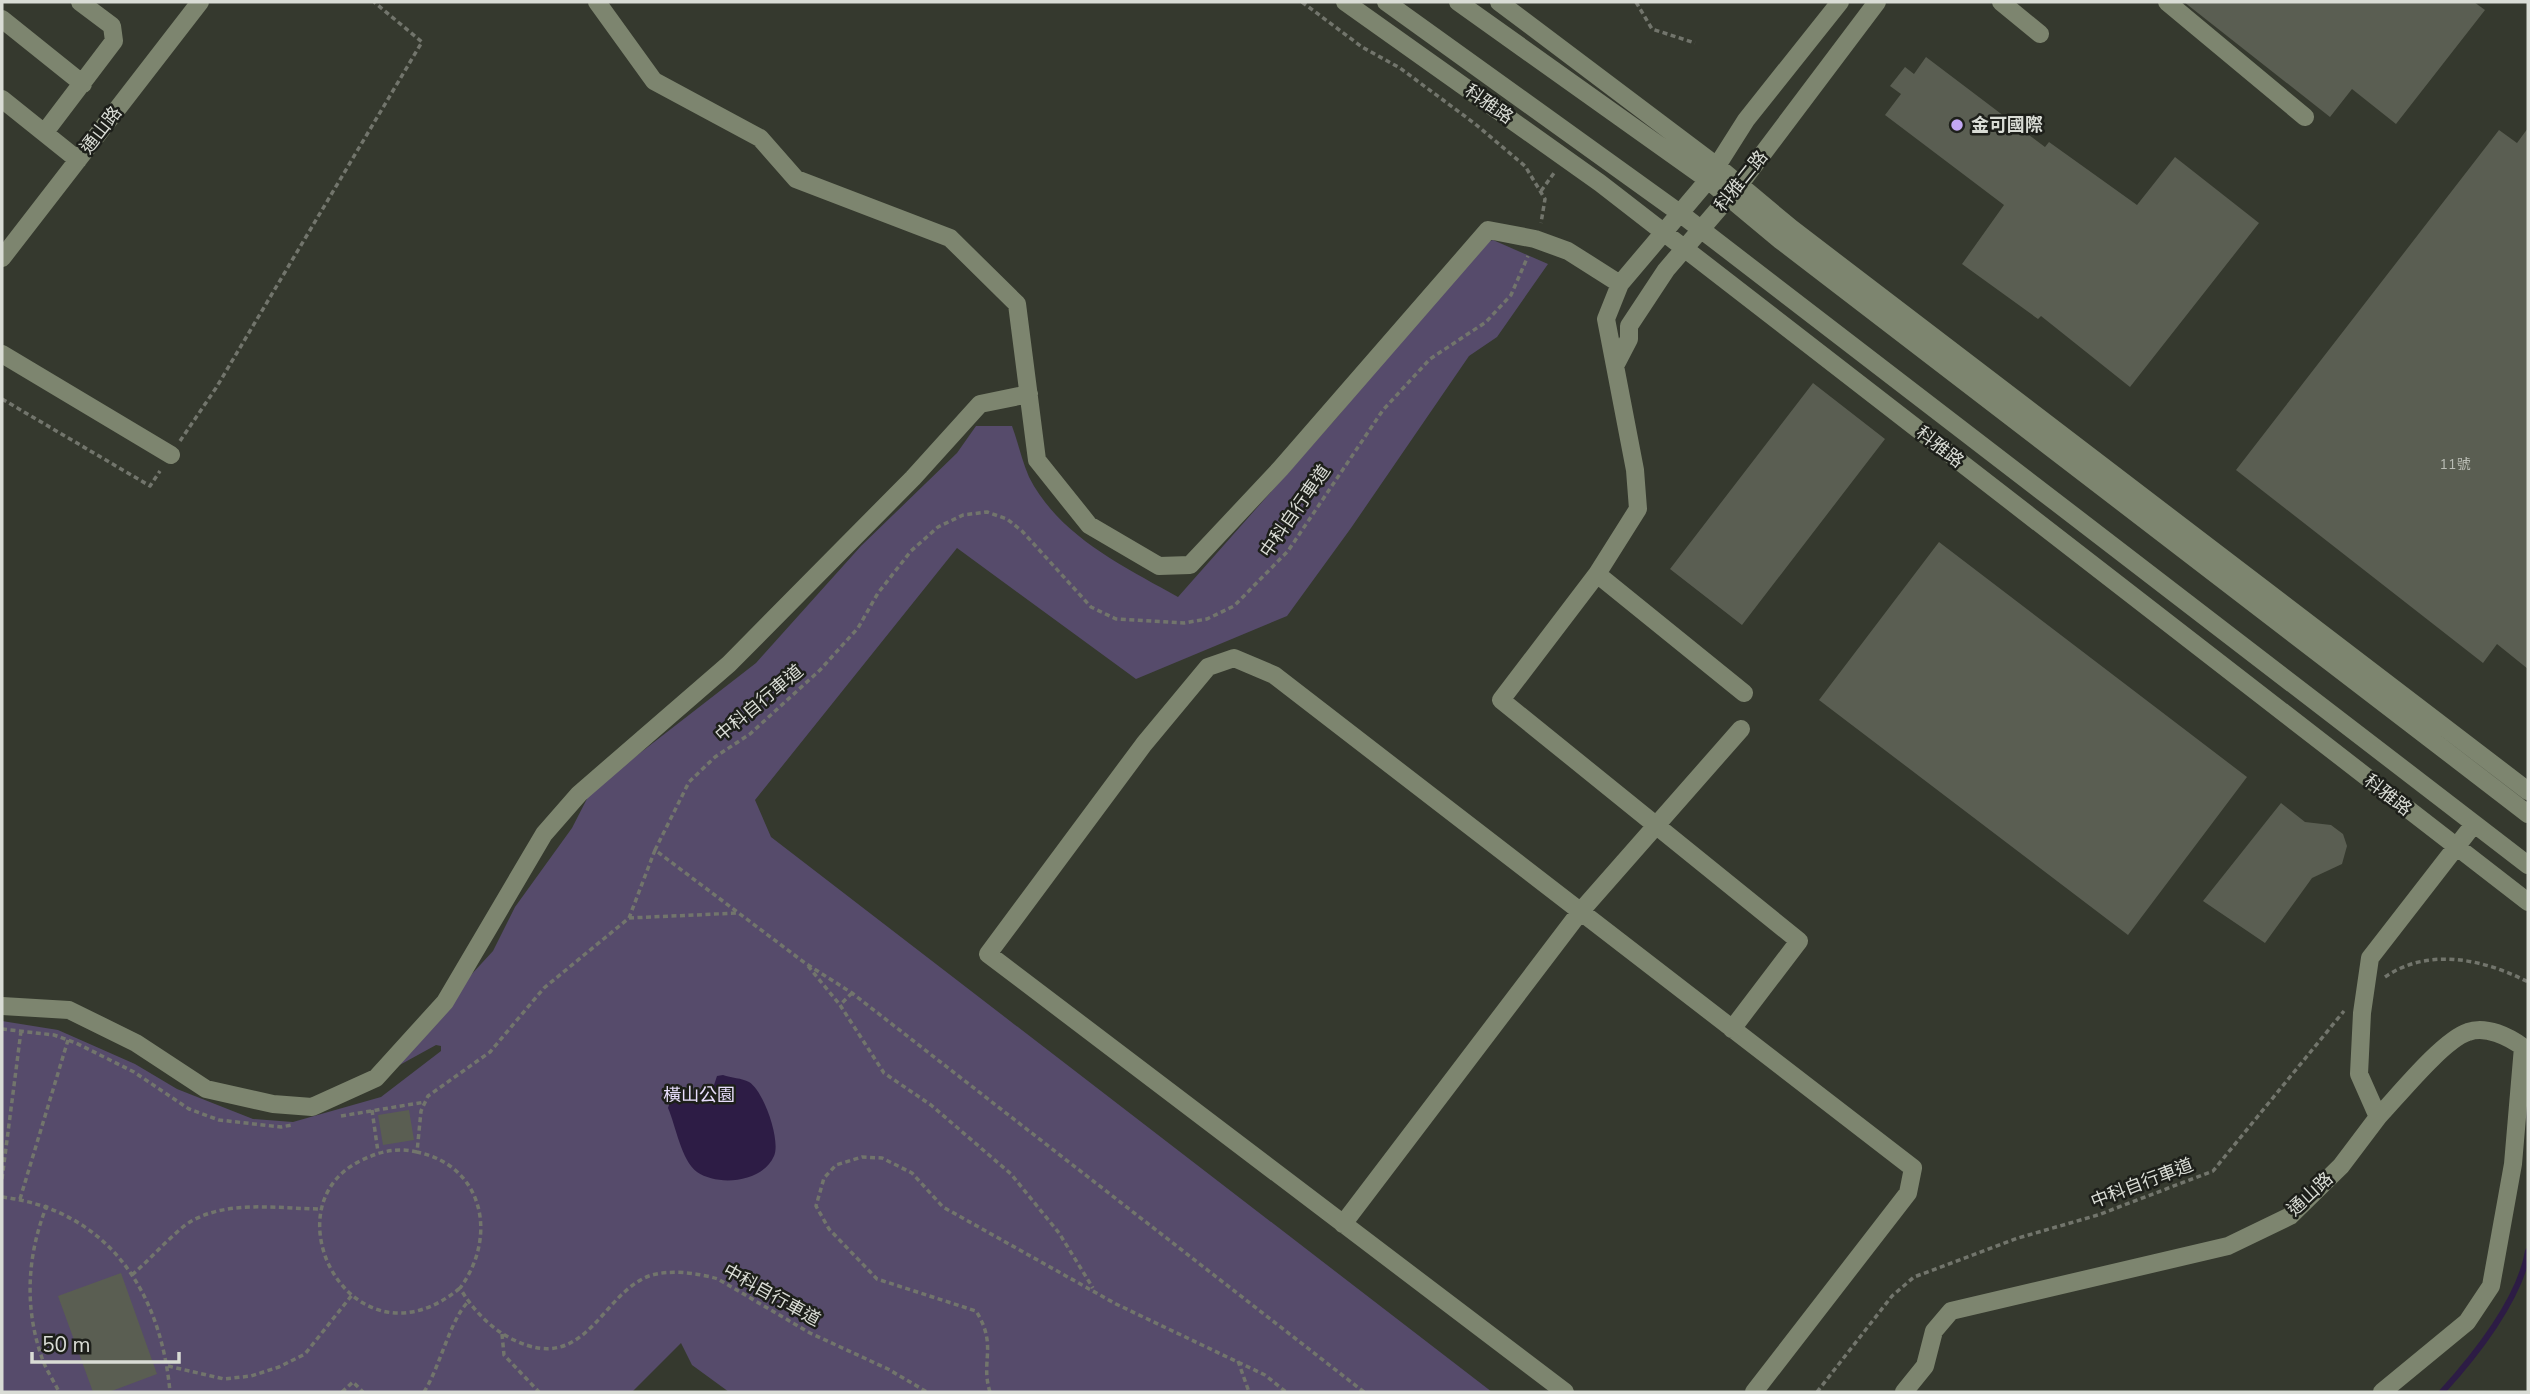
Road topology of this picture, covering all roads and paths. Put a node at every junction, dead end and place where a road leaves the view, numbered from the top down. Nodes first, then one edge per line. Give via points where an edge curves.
1 (80, 2) edge
2 (200, 2) edge
3 (374, 2) edge
4 (597, 2) edge
5 (1301, 2) edge
6 (1345, 2) edge
7 (1386, 2) edge
8 (1458, 2) edge
9 (1499, 2) edge
10 (1636, 2) edge
11 (1840, 2) edge
12 (1878, 2) edge
13 (2001, 2) edge
14 (2167, 2) edge
15 (2, 19) edge
16 (2040, 34) dead end
17 (1695, 43) dead end
18 (83, 84) junction
19 (2, 99) edge
20 (2305, 117) dead end
21 (45, 132) junction
22 (78, 160) junction
23 (1713, 174) junction
24 (1734, 190) junction
25 (1681, 214) junction
26 (1702, 230) junction
27 (1665, 234) junction
28 (1535, 239) junction
29 (1685, 249) junction
30 (2, 258) edge
31 (1620, 285) junction
32 (2, 354) edge
33 (1616, 364) junction
34 (1029, 394) junction
35 (2, 399) edge
36 (171, 455) junction
37 (1597, 575) junction
38 (1744, 694) dead end
39 (1741, 729) dead end
40 (2528, 791) edge
41 (2528, 814) edge
42 (2474, 824) junction
43 (1656, 825) junction
44 (2455, 846) junction
45 (655, 850) junction
46 (2528, 865) edge
47 (2528, 902) edge
48 (1580, 912) junction
49 (740, 913) junction
50 (629, 918) junction
51 (805, 963) junction
52 (2528, 982) edge
53 (2365, 990) junction
54 (852, 993) junction
55 (840, 1005) junction
56 (2, 1006) edge
57 (1732, 1029) junction
58 (21, 1031) dead end
59 (68, 1040) dead end
60 (372, 1110) dead end
61 (2378, 1117) junction
62 (378, 1152) junction
63 (416, 1152) junction
64 (2, 1179) edge
65 (2, 1197) edge
66 (20, 1199) junction
67 (47, 1205) junction
68 (323, 1209) junction
69 (1343, 1224) junction
70 (132, 1275) junction
71 (460, 1288) junction
72 (1094, 1290) junction
73 (352, 1295) junction
74 (468, 1302) junction
75 (502, 1334) junction
76 (1237, 1359) junction
77 (168, 1366) junction
78 (59, 1392) edge
79 (170, 1392) edge
80 (342, 1392) edge
81 (363, 1392) edge
82 (424, 1392) edge
83 (539, 1392) edge
84 (927, 1392) edge
85 (990, 1392) edge
86 (1249, 1392) edge
87 (1286, 1392) edge
88 (1364, 1392) edge
89 (1565, 1392) edge
90 (1754, 1392) edge
91 (1817, 1392) edge
92 (1904, 1392) edge
93 (2382, 1392) edge

1 - 18 street via 115,33
2 - 22 street, 通山路
3 - 36 path via 422,42 216,388
4 - 34 street via 654,81 760,138 796,179 950,238 1017,304
5 - 28 path, 中科自行車道 via 1362,47 1400,68 1525,166 1545,199
6 - 27 street, 科雅路
7 - 25 street, 科雅路
8 - 23 street
9 - 23 street
10 - 17 path via 1652,29
11 - 23 street, 科雅二路 via 1746,120
12 - 24 street, 科雅二路
13 - 16 street
14 - 20 street
15 - 18 street
18 - 21 street
19 - 21 street
21 - 22 street
22 - 30 street, 通山路
23 - 24 street
23 - 25 street, 科雅二路
24 - 26 street, 科雅二路
24 - 40 street via 1791,228
24 - 41 street via 1780,240
25 - 26 street, 科雅路
25 - 27 street, 科雅二路
26 - 29 street, 科雅二路
26 - 42 street, 科雅路
27 - 29 street, 科雅路
27 - 31 street, 科雅二路
28 - 31 street via 1568,251
28 - 34 street via 1488,230 1281,468 1190,565 1159,566 1088,524 1037,460
28 - 45 path, 中科自行車道 via 1511,295 1486,322 1430,359 1383,410 1288,551 1234,606 1184,624 1116,619 1091,607 1007,519 987,512 963,514 938,527 911,551 858,628 820,670 689,782
29 - 33 street, 科雅二路 via 1629,326 1629,339
29 - 44 street, 科雅路
31 - 33 street, 科雅二路 via 1606,319
32 - 36 street
33 - 37 street, 科雅二路 via 1638,509
34 - 56 street via 980,404 729,664 579,794 544,834 445,1002 376,1078 312,1107 273,1104 206,1089 136,1043 69,1010
35 - 36 path via 150,486
37 - 38 street
37 - 43 street, 科雅二路 via 1501,699
39 - 43 street
42 - 44 street
42 - 46 street, 科雅路
43 - 48 street
43 - 57 street via 1799,941
44 - 47 street, 科雅路
44 - 53 street via 2370,958
45 - 49 path
45 - 50 path, 中科自行車道
48 - 57 street
48 - 69 street
48 - 69 street via 1274,675 1234,658 1208,667 1144,744 988,954
49 - 50 path
49 - 51 path
50 - 63 path, 中科自行車道 via 544,988 490,1052 428,1096 421,1111
51 - 54 path
51 - 55 path
52 - 53 path, 中科自行車道 via 2451,958 2401,966
53 - 61 street via 2359,1073
53 - 91 path, 中科自行車道 via 2330,1024 2213,1171 2098,1216 2005,1242 1914,1277 1892,1296
54 - 55 path
54 - 88 path
55 - 72 path via 884,1073 931,1105 1011,1174 1059,1233
57 - 90 street via 1913,1168 1908,1193
58 - 64 path
59 - 66 path
60 - 62 path
61 - 92 street, 通山路 via 2341,1166 2290,1216 2228,1246 1951,1311 1934,1331 1925,1366
61 - 93 street, 通山路 via 2446,1046 2467,1032 2481,1030 2524,1047 2513,1164 2491,1286 2467,1322
62 - 63 path
62 - 68 path via 353,1165 333,1185
63 - 71 path via 433,1155 456,1170 478,1206 481,1247
65 - 66 path
66 - 67 path
67 - 70 path via 99,1238
67 - 78 path via 33,1246 30,1311 43,1361
68 - 70 path via 218,1211 186,1225
68 - 73 path via 320,1235 325,1260 338,1283
69 - 89 street
70 - 77 path via 157,1324
71 - 73 path via 432,1307 407,1313 381,1311
71 - 74 path, 中科自行車道
72 - 76 path
72 - 85 path via 943,1207 912,1173 883,1158 862,1157 836,1165 824,1178 816,1206 829,1229 877,1279 976,1311 985,1325 990,1352 985,1378
73 - 77 path via 305,1354 279,1367 224,1379
74 - 75 path, 中科自行車道
74 - 82 path via 460,1310 442,1360
75 - 83 path via 504,1355
75 - 84 path, 中科自行車道 via 524,1345 550,1348 569,1343 604,1316 634,1284 650,1276 702,1274
76 - 86 path
76 - 87 path
77 - 79 path
80 - 81 path via 353,1382

